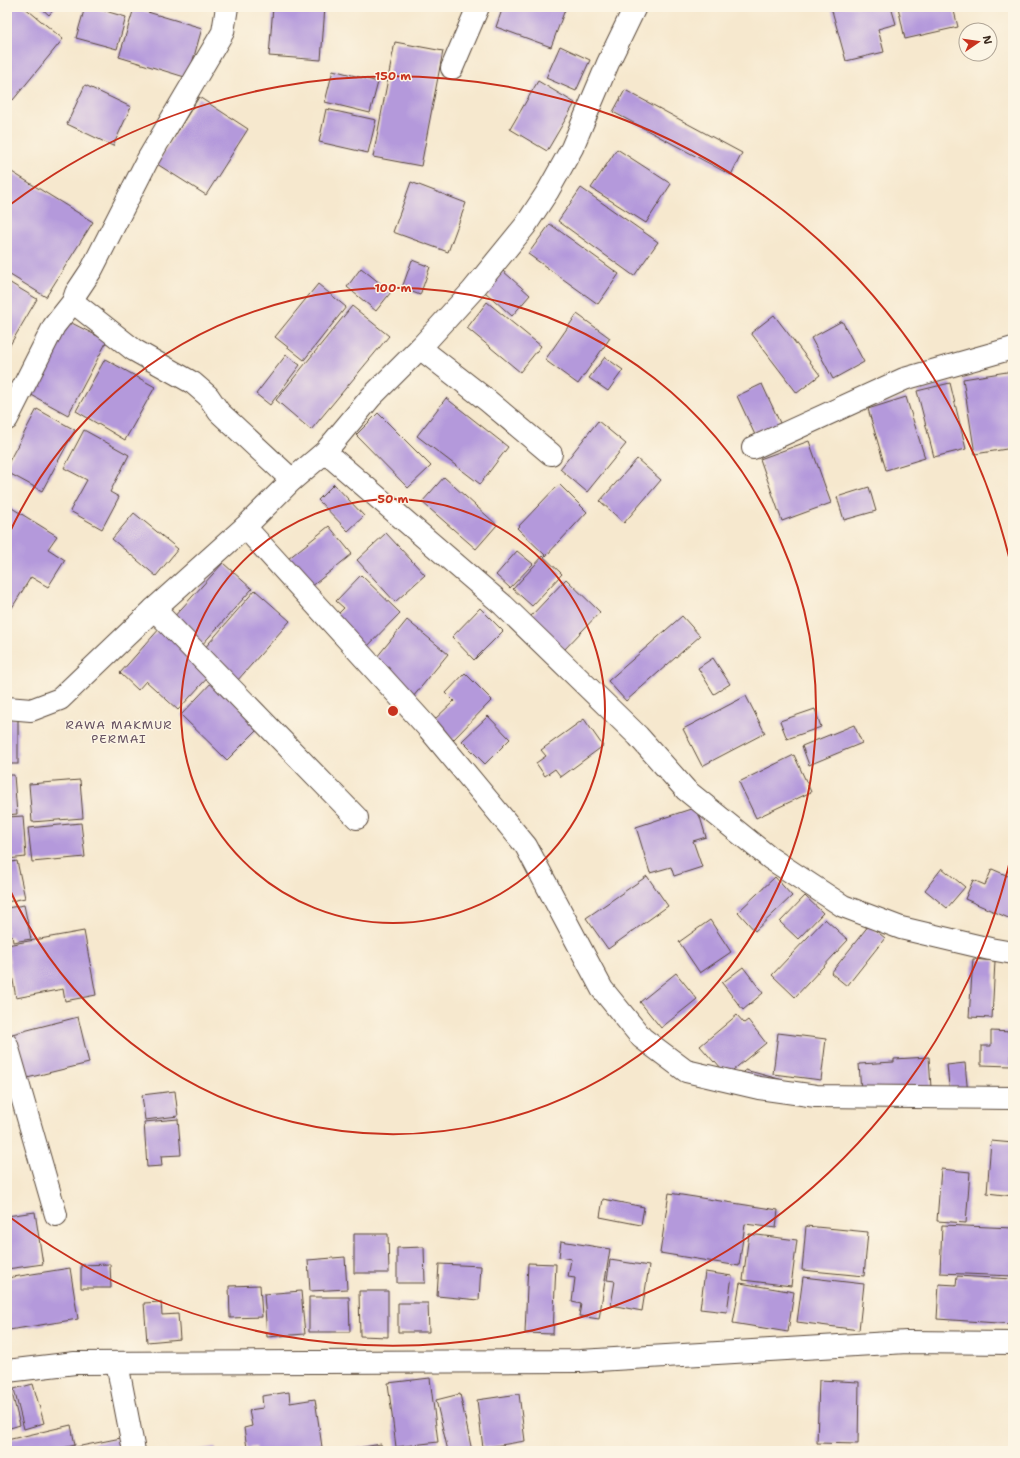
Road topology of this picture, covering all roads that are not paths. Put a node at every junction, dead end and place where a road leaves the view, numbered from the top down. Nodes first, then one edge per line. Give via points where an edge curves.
1 (227, 7) edge
2 (478, 7) edge
3 (635, 7) edge
4 (452, 68) dead end
5 (73, 302) junction
6 (420, 348) junction
7 (1013, 348) edge
8 (7, 419) edge
9 (753, 448) dead end
10 (325, 452) junction
11 (551, 454) dead end
12 (292, 480) junction
13 (244, 527) junction
14 (154, 609) junction
15 (7, 708) edge
16 (357, 818) dead end
17 (1013, 953) edge
18 (7, 1045) edge
19 (1013, 1098) edge
20 (56, 1214) dead end
21 (1013, 1343) edge
22 (117, 1364) junction
23 (7, 1372) edge
24 (134, 1451) edge

1 - 5 street via 223,32 148,159
2 - 4 street
3 - 6 street via 572,148 526,226
5 - 8 street via 54,326
5 - 12 street via 134,350 193,383 208,396 219,412
6 - 10 street via 371,397
6 - 11 street
7 - 9 street via 904,379
10 - 12 street
10 - 17 street via 503,605 638,736 686,790 770,858 843,906 901,928
12 - 13 street
13 - 14 street
13 - 19 street via 429,729 526,846 602,989 642,1038 686,1071 759,1088 816,1096
14 - 15 street via 60,699 31,710
14 - 16 street
18 - 20 street
21 - 22 street via 907,1342 580,1361
22 - 23 street via 76,1363
22 - 24 street

